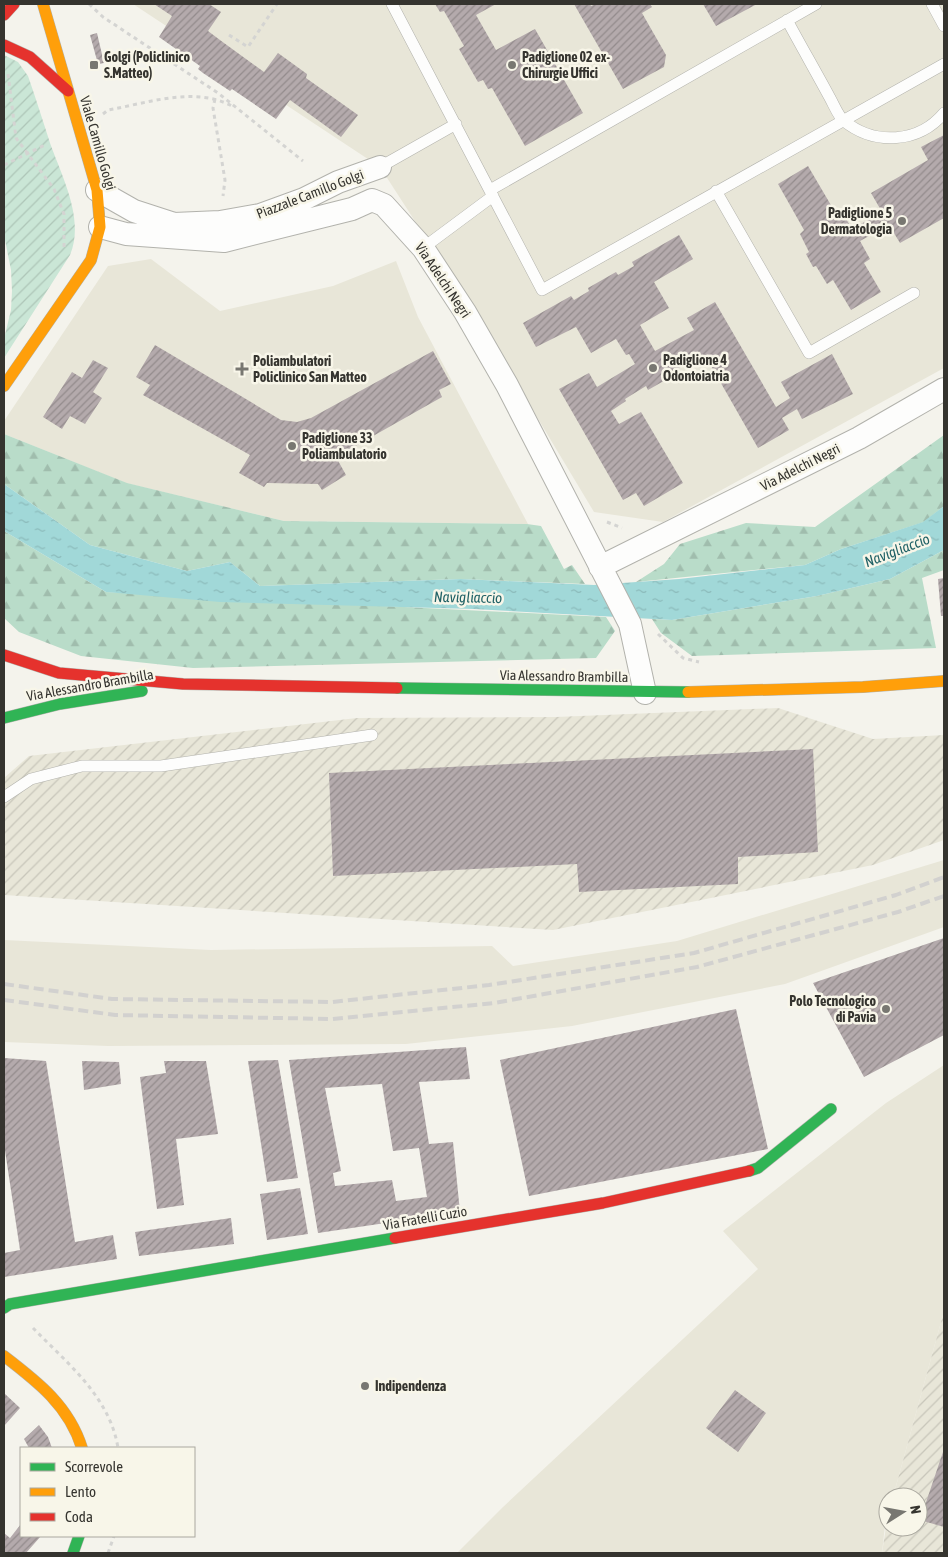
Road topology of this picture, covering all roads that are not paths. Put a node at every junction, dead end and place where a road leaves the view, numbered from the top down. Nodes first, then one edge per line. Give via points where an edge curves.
1 (14, 4) edge
2 (43, 4) edge
3 (392, 4) edge
4 (816, 4) edge
5 (932, 4) edge
6 (4, 15) edge
7 (787, 20) junction
8 (944, 26) edge
9 (4, 45) edge
10 (944, 64) edge
11 (68, 91) junction
12 (944, 113) edge
13 (843, 120) junction
14 (456, 124) junction
15 (380, 167) joint
16 (354, 178) junction
17 (97, 190) junction
18 (716, 191) junction
19 (491, 193) junction
20 (372, 200) junction
21 (100, 227) junction
22 (423, 248) junction
23 (914, 294) dead end
24 (4, 385) edge
25 (944, 389) edge
26 (600, 567) junction
27 (6, 654) edge
28 (944, 680) edge
29 (183, 684) junction
30 (645, 693) junction
31 (4, 718) edge
32 (372, 735) dead end
33 (4, 797) edge
34 (831, 1109) dead end
35 (7, 1306) edge
36 (4, 1356) edge
37 (82, 1447) edge
38 (79, 1537) edge
39 (73, 1553) edge

1 - 6 main road
2 - 11 main road, Viale Camillo Golgi
3 - 14 lane
4 - 7 lane
5 - 8 lane
7 - 13 lane
7 - 19 lane
9 - 11 main road via 34,60
10 - 13 lane
11 - 17 main road, Viale Camillo Golgi
12 - 13 lane via 938,121 915,135 891,140 862,131
13 - 18 lane
14 - 15 lane
14 - 19 lane
15 - 16 street, Piazzale Camillo Golgi
16 - 17 street, Piazzale Camillo Golgi via 260,215 220,222 174,224 134,211
16 - 20 street, Via Adelchi Negri
17 - 21 main road, Viale Camillo Golgi
18 - 19 lane via 542,290
18 - 23 lane via 809,353
19 - 22 lane
20 - 21 street via 352,209 224,241 126,234
20 - 22 street, Via Adelchi Negri via 384,205
21 - 24 main road, Viale Camillo Golgi via 91,260
22 - 26 street, Via Adelchi Negri via 507,384
25 - 26 street, Via Adelchi Negri via 858,438
26 - 30 street, Via Adelchi Negri via 630,624
27 - 29 main road, Via Alessandro Brambilla via 59,673
28 - 30 main road, Via Alessandro Brambilla via 863,687
29 - 30 main road, Via Alessandro Brambilla
29 - 31 main road, Via Alessandro Brambilla via 60,704
32 - 33 lane via 162,766 82,766 31,779
34 - 35 main road, Via Fratelli Cuzio via 758,1168 737,1174 603,1203
36 - 37 main road via 54,1396 80,1438
38 - 39 main road

